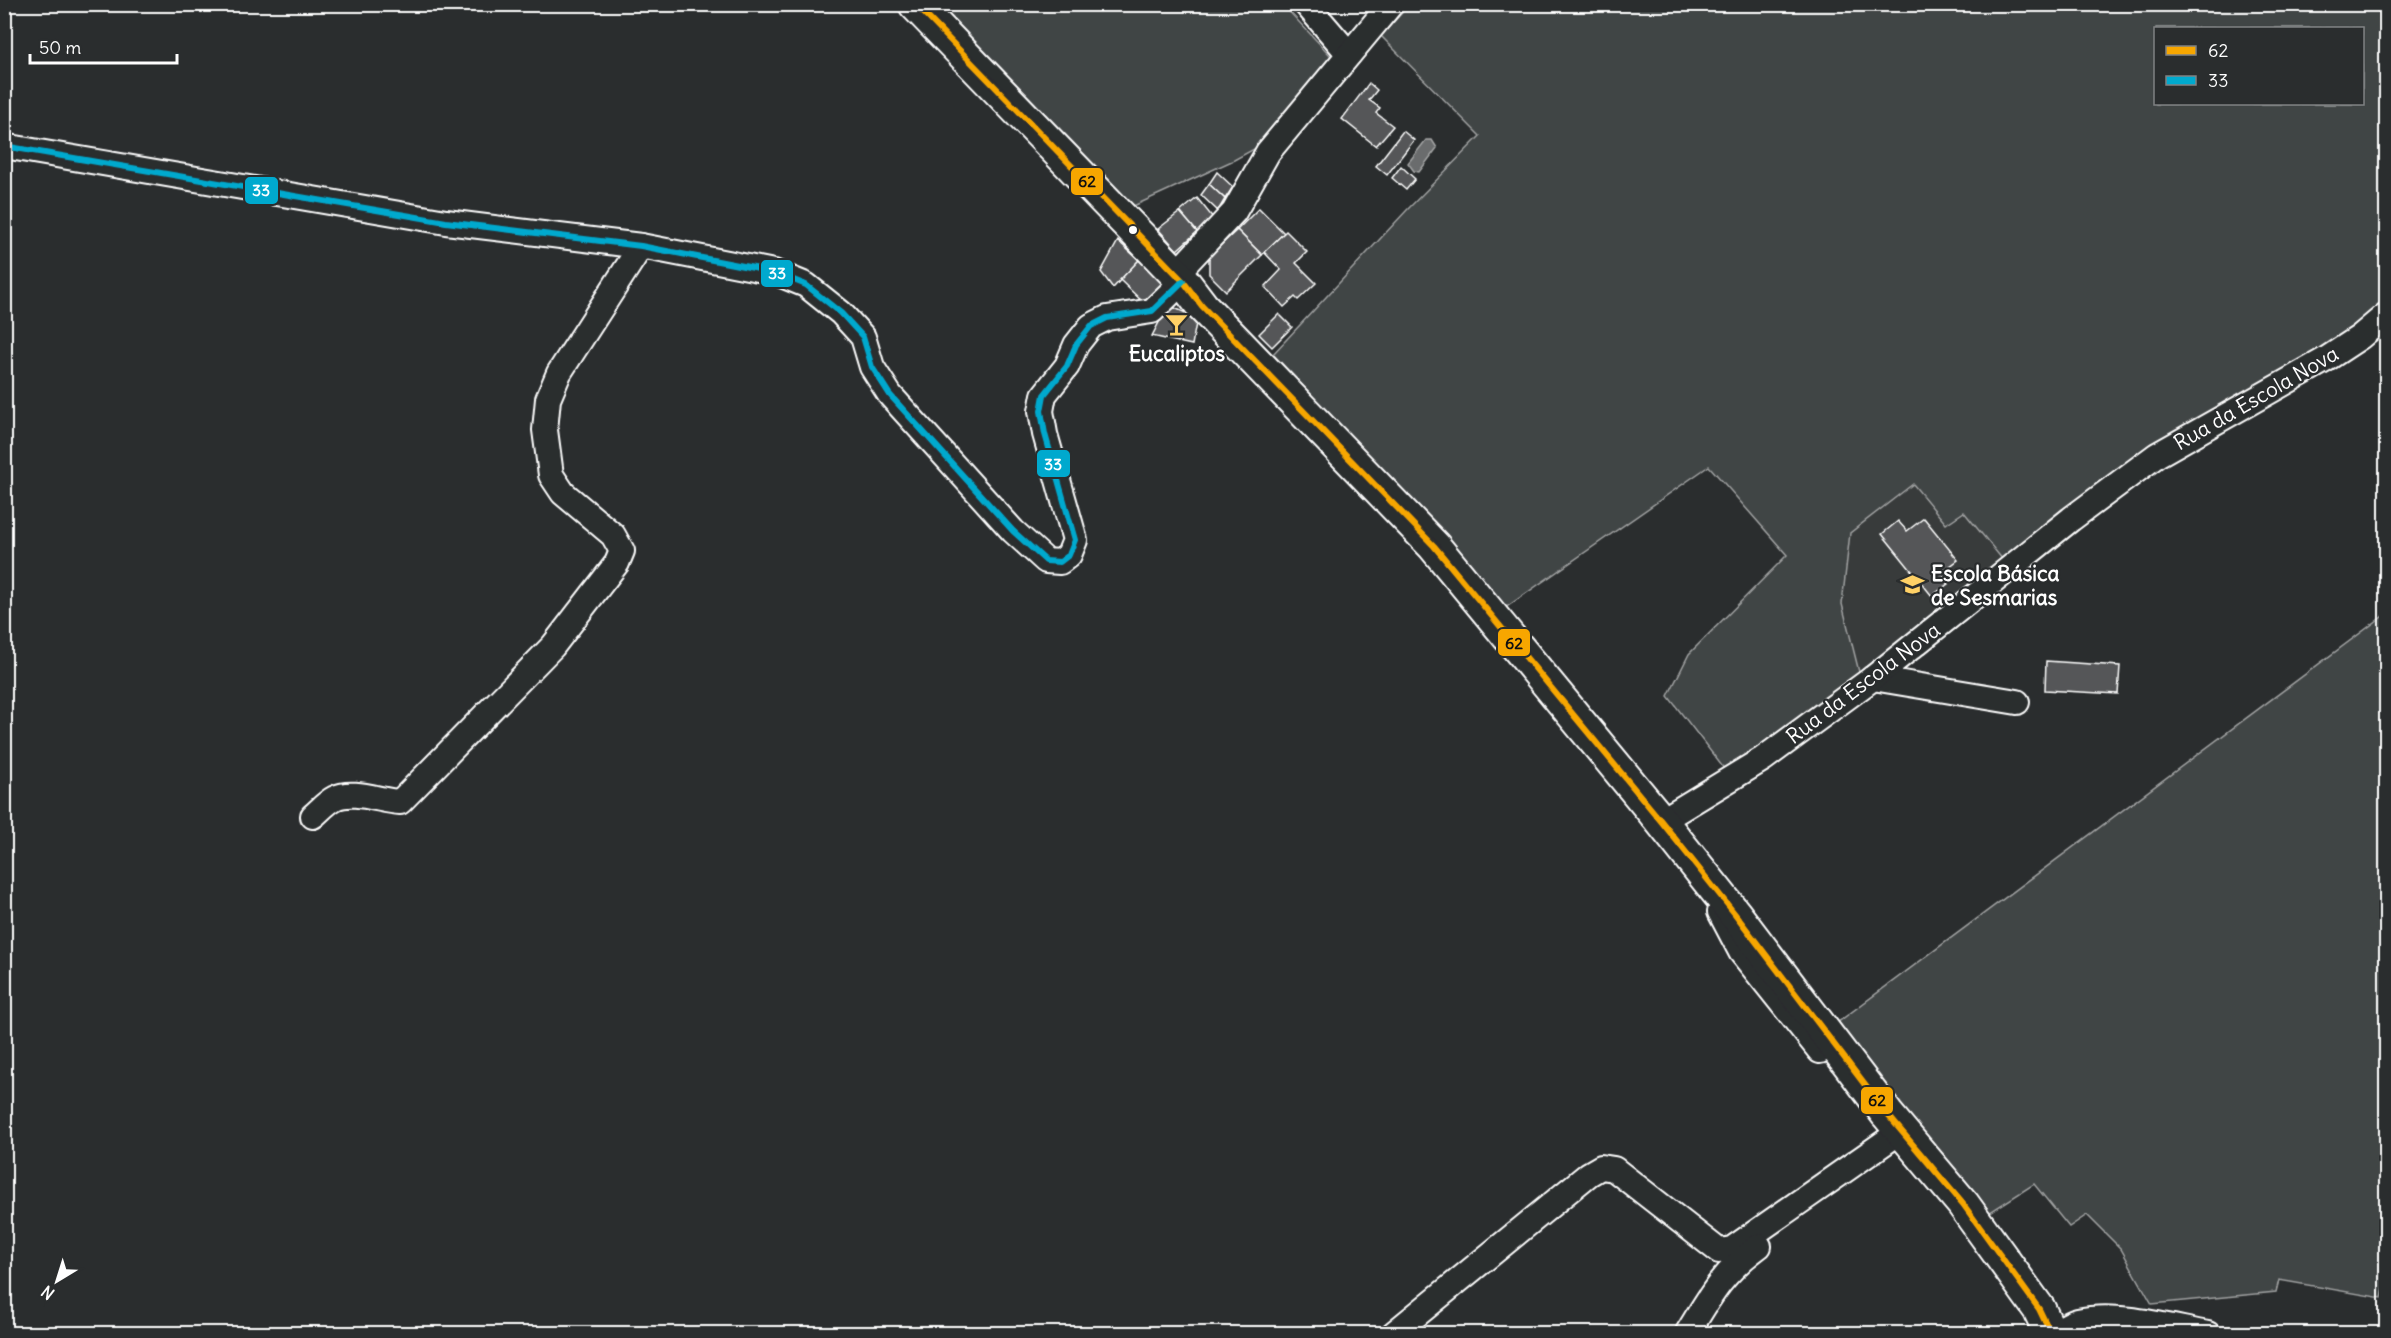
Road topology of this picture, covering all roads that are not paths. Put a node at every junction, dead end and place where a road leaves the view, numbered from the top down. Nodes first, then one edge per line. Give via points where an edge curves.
1 (915, 4) edge
2 (1306, 4) edge
3 (1391, 4) edge
4 (1349, 54) junction
5 (4, 146) edge
6 (640, 246) junction
7 (1180, 277) junction
8 (2386, 315) edge
9 (1873, 678) junction
10 (2017, 702) dead end
11 (313, 816) dead end
12 (1661, 821) junction
13 (1899, 1128) junction
14 (1393, 1334) edge
15 (1687, 1334) edge
16 (2052, 1334) edge
17 (2208, 1334) edge

1 - 7 main road
2 - 4 street
3 - 4 street
4 - 7 street via 1268,152 1234,212
5 - 6 street via 446,222
6 - 7 street via 774,272 806,285 863,337 872,368 890,395 979,495 1046,561 1060,562 1070,555 1075,540 1045,434 1041,411 1044,395 1091,326 1107,318 1152,311
6 - 11 street via 559,373 548,399 545,430 551,475 563,493 613,536 622,550 617,563 553,646 400,801 352,794 336,797
7 - 12 main road via 1202,306 1434,546
8 - 9 street, Rua da Escola Nova via 2325,360 2157,455 2113,486
9 - 10 street
9 - 12 street, Rua da Escola Nova via 1763,759
12 - 13 main road
13 - 14 street via 1732,1249 1719,1251 1614,1169 1601,1167
13 - 15 street via 1730,1269
13 - 16 main road via 1963,1204 2039,1309
16 - 17 street via 2076,1322 2101,1318

